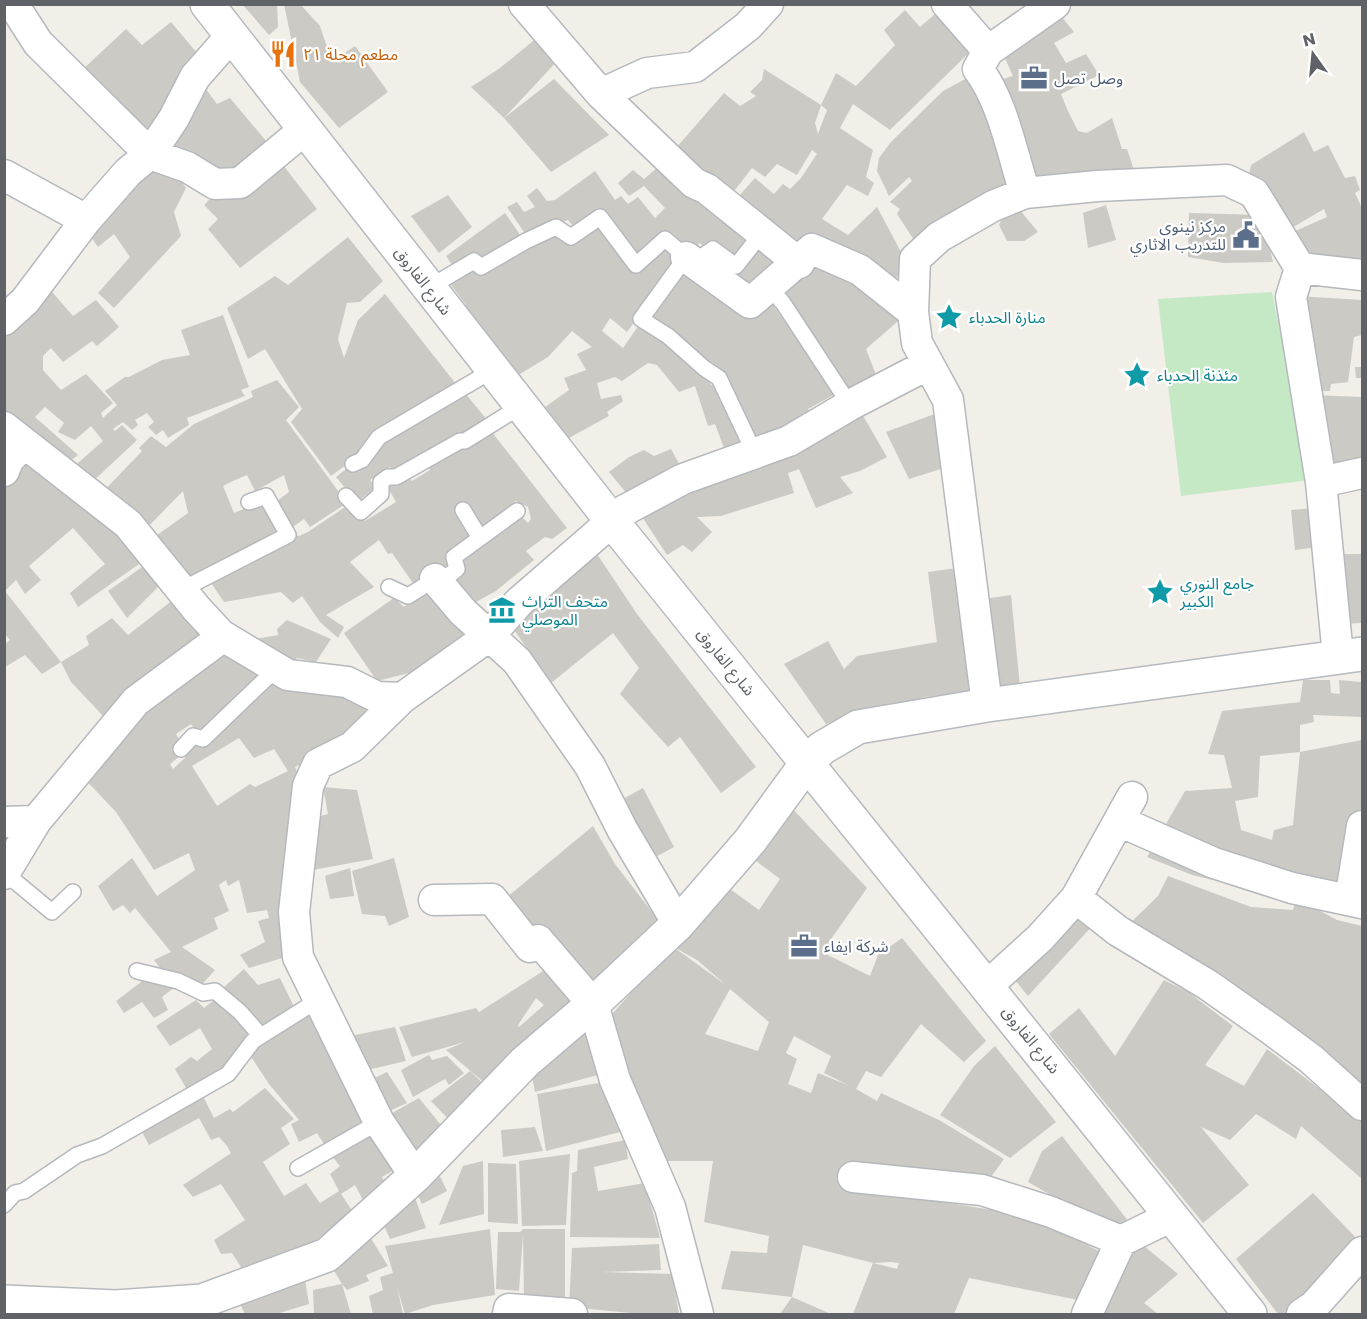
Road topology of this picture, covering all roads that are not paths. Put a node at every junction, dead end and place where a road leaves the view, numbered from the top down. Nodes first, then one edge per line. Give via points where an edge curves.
1 (13, 4) edge
2 (207, 4) edge
3 (524, 4) edge
4 (768, 4) edge
5 (947, 4) edge
6 (1055, 4) edge
7 (232, 35) junction
8 (988, 51) junction
9 (601, 94) junction
10 (304, 130) junction
11 (150, 154) junction
12 (4, 175) edge
13 (1025, 193) junction
14 (86, 220) junction
15 (761, 234) junction
16 (690, 259) junction
17 (799, 263) junction
18 (1300, 268) junction
19 (1362, 274) edge
20 (769, 287) junction
21 (428, 288) junction
22 (913, 312) junction
23 (4, 320) edge
24 (927, 365) junction
25 (493, 370) junction
26 (850, 405) junction
27 (521, 406) junction
28 (14, 435) edge
29 (755, 454) junction
30 (353, 464) dead end
31 (4, 471) edge
32 (1362, 473) edge
33 (1321, 482) junction
34 (346, 496) dead end
35 (249, 502) dead end
36 (463, 510) dead end
37 (518, 511) dead end
38 (611, 520) junction
39 (480, 538) junction
40 (436, 581) junction
41 (389, 587) dead end
42 (181, 590) junction
43 (221, 635) junction
44 (489, 636) junction
45 (1350, 655) edge
46 (277, 668) junction
47 (402, 698) junction
48 (987, 705) junction
49 (182, 748) dead end
50 (807, 763) junction
51 (36, 821) junction
52 (4, 822) edge
53 (1362, 826) edge
54 (5, 873) edge
55 (73, 892) dead end
56 (1076, 898) junction
57 (434, 900) dead end
58 (1356, 902) edge
59 (678, 924) junction
60 (136, 971) dead end
61 (987, 986) junction
62 (318, 1000) junction
63 (593, 1004) junction
64 (261, 1036) junction
65 (1362, 1105) edge
66 (379, 1122) junction
67 (298, 1168) dead end
68 (415, 1176) junction
69 (853, 1177) dead end
70 (4, 1204) edge
71 (1172, 1216) junction
72 (1121, 1241) junction
73 (1362, 1252) edge
74 (4, 1302) edge
75 (116, 1311) edge
76 (508, 1314) edge
77 (572, 1314) edge
78 (698, 1314) edge
79 (1087, 1314) edge
80 (1250, 1314) edge
81 (1302, 1314) edge

1 - 11 street via 38,43
2 - 7 main road, شارع الفاروق
3 - 9 street
4 - 9 street via 695,67 647,73
5 - 8 street
6 - 8 street
7 - 10 main road, شارع الفاروق
7 - 11 street via 195,77
8 - 13 street via 978,69 998,106
9 - 15 street via 694,183 707,189
10 - 11 street via 240,183 214,184 187,167
10 - 21 main road, شارع الفاروق
11 - 14 street via 128,172
12 - 14 street
13 - 18 street via 1227,180 1254,193
13 - 22 street via 993,206 939,237 915,259
14 - 23 street via 25,301
15 - 16 lane via 736,266 713,249
15 - 17 street
16 - 20 street via 750,303
16 - 21 lane via 664,239 636,265 600,217 571,237 556,227 481,267 474,261
16 - 29 lane via 641,319 719,378
17 - 20 street
17 - 22 street via 812,249 860,270
18 - 19 street
18 - 33 street via 1291,297
20 - 26 lane
21 - 25 main road, شارع الفاروق
22 - 24 street via 917,343
24 - 26 street
24 - 48 street via 948,400
25 - 27 main road, شارع الفاروق
25 - 30 lane via 379,437 362,460
26 - 29 street via 789,441
27 - 34 lane via 465,441 423,459 396,477 388,477 381,482 381,494 361,512
27 - 38 main road, شارع الفاروق
28 - 31 street
28 - 42 street via 128,524
29 - 38 street via 683,479
32 - 33 street
33 - 45 street
35 - 42 lane via 266,496 288,535
36 - 39 lane
37 - 39 lane
38 - 44 street via 519,602
38 - 50 main road, شارع الفاروق
39 - 40 lane via 454,557 457,569
40 - 41 lane via 408,596
40 - 44 street
42 - 43 street
43 - 46 street
43 - 51 street via 136,701
44 - 47 street
44 - 59 street via 517,661 590,766
45 - 48 main road
46 - 47 street via 288,675 347,682 377,697
46 - 49 lane via 202,739 193,736
47 - 62 street via 352,747 318,764 308,786 294,912 298,957
48 - 50 main road via 858,727 822,748
50 - 59 main road via 750,841
50 - 61 main road, شارع الفاروق
51 - 52 street
51 - 54 street
53 - 58 street
54 - 55 lane via 52,912
56 - 58 street via 1126,809 1214,863 1292,888
56 - 61 street via 1040,938
56 - 65 street via 1118,931 1208,985 1272,1030
57 - 63 street via 492,899 530,947 538,940
59 - 63 main road
60 - 64 lane via 178,981 203,993 215,991
61 - 71 main road, شارع الفاروق
62 - 64 lane
62 - 66 street
63 - 68 main road via 525,1062
63 - 78 street via 615,1080 670,1207
64 - 70 lane via 228,1074 102,1146 76,1155
66 - 67 lane
66 - 68 street
68 - 75 main road via 327,1255 202,1301
69 - 72 street via 982,1190 1051,1212
71 - 72 street
71 - 80 main road, شارع الفاروق
72 - 79 street
73 - 81 street via 1321,1299
74 - 75 main road
76 - 77 street via 509,1309

